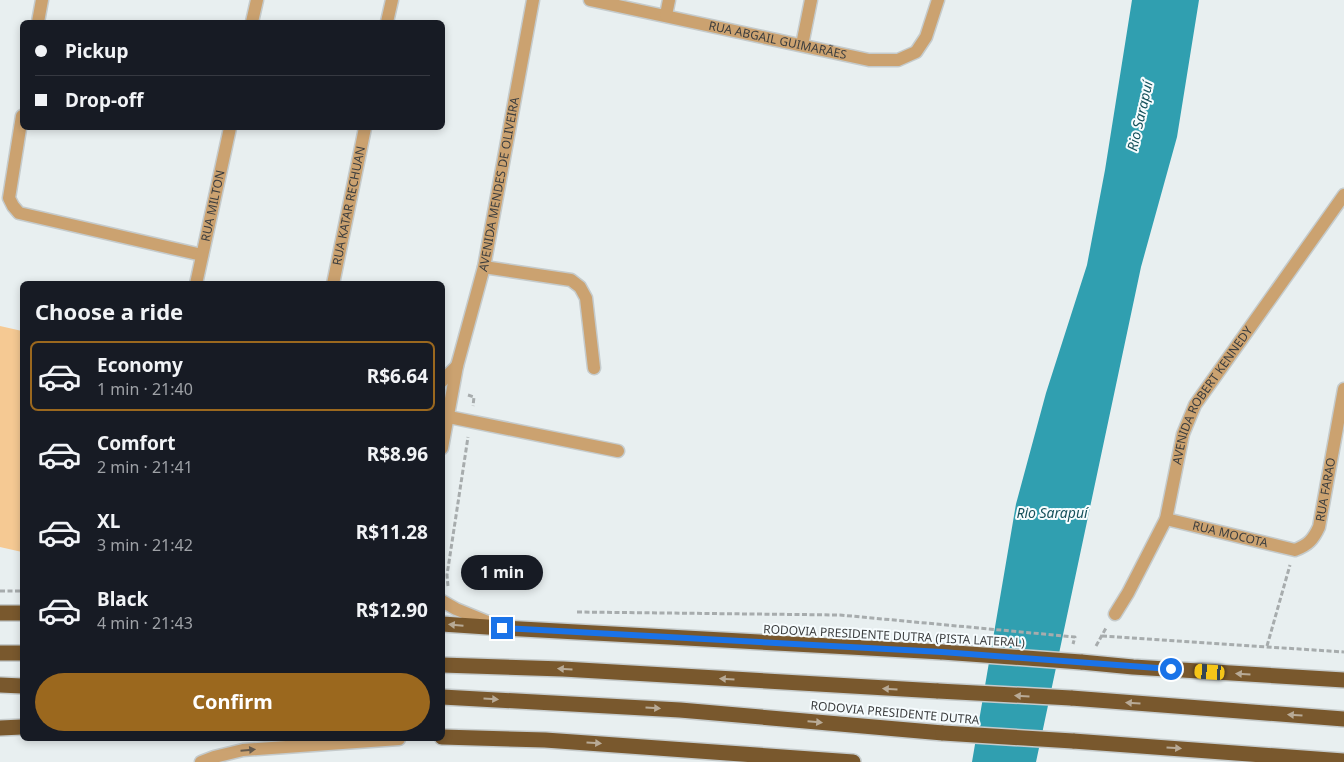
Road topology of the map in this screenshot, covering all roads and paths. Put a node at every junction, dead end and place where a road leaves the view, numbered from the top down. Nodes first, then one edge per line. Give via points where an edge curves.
1 (42, 0) edge
2 (257, 0) edge
3 (392, 0) edge
4 (534, 0) edge
5 (590, 0) edge
6 (669, 0) edge
7 (811, 0) edge
8 (937, 2) edge
9 (666, 15) junction
10 (38, 20) edge
11 (252, 20) edge
12 (387, 20) edge
13 (802, 45) junction
14 (20, 129) edge
15 (230, 130) edge
16 (366, 130) edge
17 (1343, 197) edge
18 (202, 255) junction
19 (484, 267) junction
20 (197, 281) edge
21 (334, 281) edge
22 (457, 366) junction
23 (594, 368) dead end
24 (445, 378) edge
25 (1344, 389) edge
26 (447, 391) edge
27 (449, 417) junction
28 (470, 422) junction
29 (445, 435) edge
30 (618, 451) dead end
31 (1166, 519) junction
32 (1295, 550) junction
33 (0, 591) edge
34 (20, 592) edge
35 (453, 593) dead end
36 (445, 603) edge
37 (572, 612) dead end
38 (0, 613) edge
39 (20, 613) edge
40 (1115, 614) joint
41 (445, 624) edge
42 (502, 628) junction
43 (1102, 636) junction
44 (1075, 637) dead end
45 (1267, 646) junction
46 (1095, 647) dead end
47 (1344, 652) edge
48 (0, 653) edge
49 (20, 653) edge
50 (445, 665) edge
51 (1344, 680) edge
52 (0, 685) edge
53 (20, 686) edge
54 (445, 697) edge
55 (1344, 719) edge
56 (20, 727) edge
57 (0, 728) edge
58 (445, 737) edge
59 (371, 741) edge
60 (1344, 761) edge
61 (201, 762) edge
62 (854, 762) edge

1 - 10 street
2 - 11 street
3 - 12 street
4 - 19 street, AVENIDA MENDES DE OLIVEIRA
5 - 9 street, RUA ABGAIL GUIMARÃES
6 - 9 street
7 - 13 street
8 - 13 street, RUA ABGAIL GUIMARÃES via 926,37 916,52 898,60 869,60
9 - 13 street, RUA ABGAIL GUIMARÃES
14 - 18 street via 9,198 19,212
15 - 18 street, RUA MILTON
16 - 21 street, RUA KATAR RECHUAN
17 - 31 street, AVENIDA ROBERT KENNEDY via 1195,405 1183,434
18 - 20 street, RUA MILTON
19 - 22 street, AVENIDA MENDES DE OLIVEIRA
19 - 23 street via 571,280 580,287 586,298
22 - 24 street, AVENIDA MENDES DE OLIVEIRA
22 - 26 street, AVENIDA MENDES DE OLIVEIRA
25 - 32 street, RUA FARAO via 1319,527 1306,546
26 - 27 street, AVENIDA MENDES DE OLIVEIRA
26 - 28 path via 474,397
27 - 28 street
27 - 29 street, AVENIDA MENDES DE OLIVEIRA
28 - 30 street
28 - 35 path via 446,575
31 - 32 street, RUA MOCOTA
31 - 40 street, AVENIDA ROBERT KENNEDY
32 - 45 path
33 - 34 path
36 - 42 street
37 - 44 path via 840,615
38 - 39 highway
40 - 43 path
42 -> 41 highway, RODOVIA PRESIDENTE DUTRA (PISTA LATERAL)
51 -> 42 highway, RODOVIA PRESIDENTE DUTRA (PISTA LATERAL), bridge via 942,652
43 - 45 path
43 - 46 path
45 - 47 path
48 - 49 highway
55 -> 50 highway, RODOVIA PRESIDENTE DUTRA, bridge via 1071,698
52 - 53 highway
54 -> 60 highway, RODOVIA PRESIDENTE DUTRA, bridge via 680,710 943,733
56 - 57 highway
58 -> 62 highway via 545,740
61 -> 59 street via 243,750

